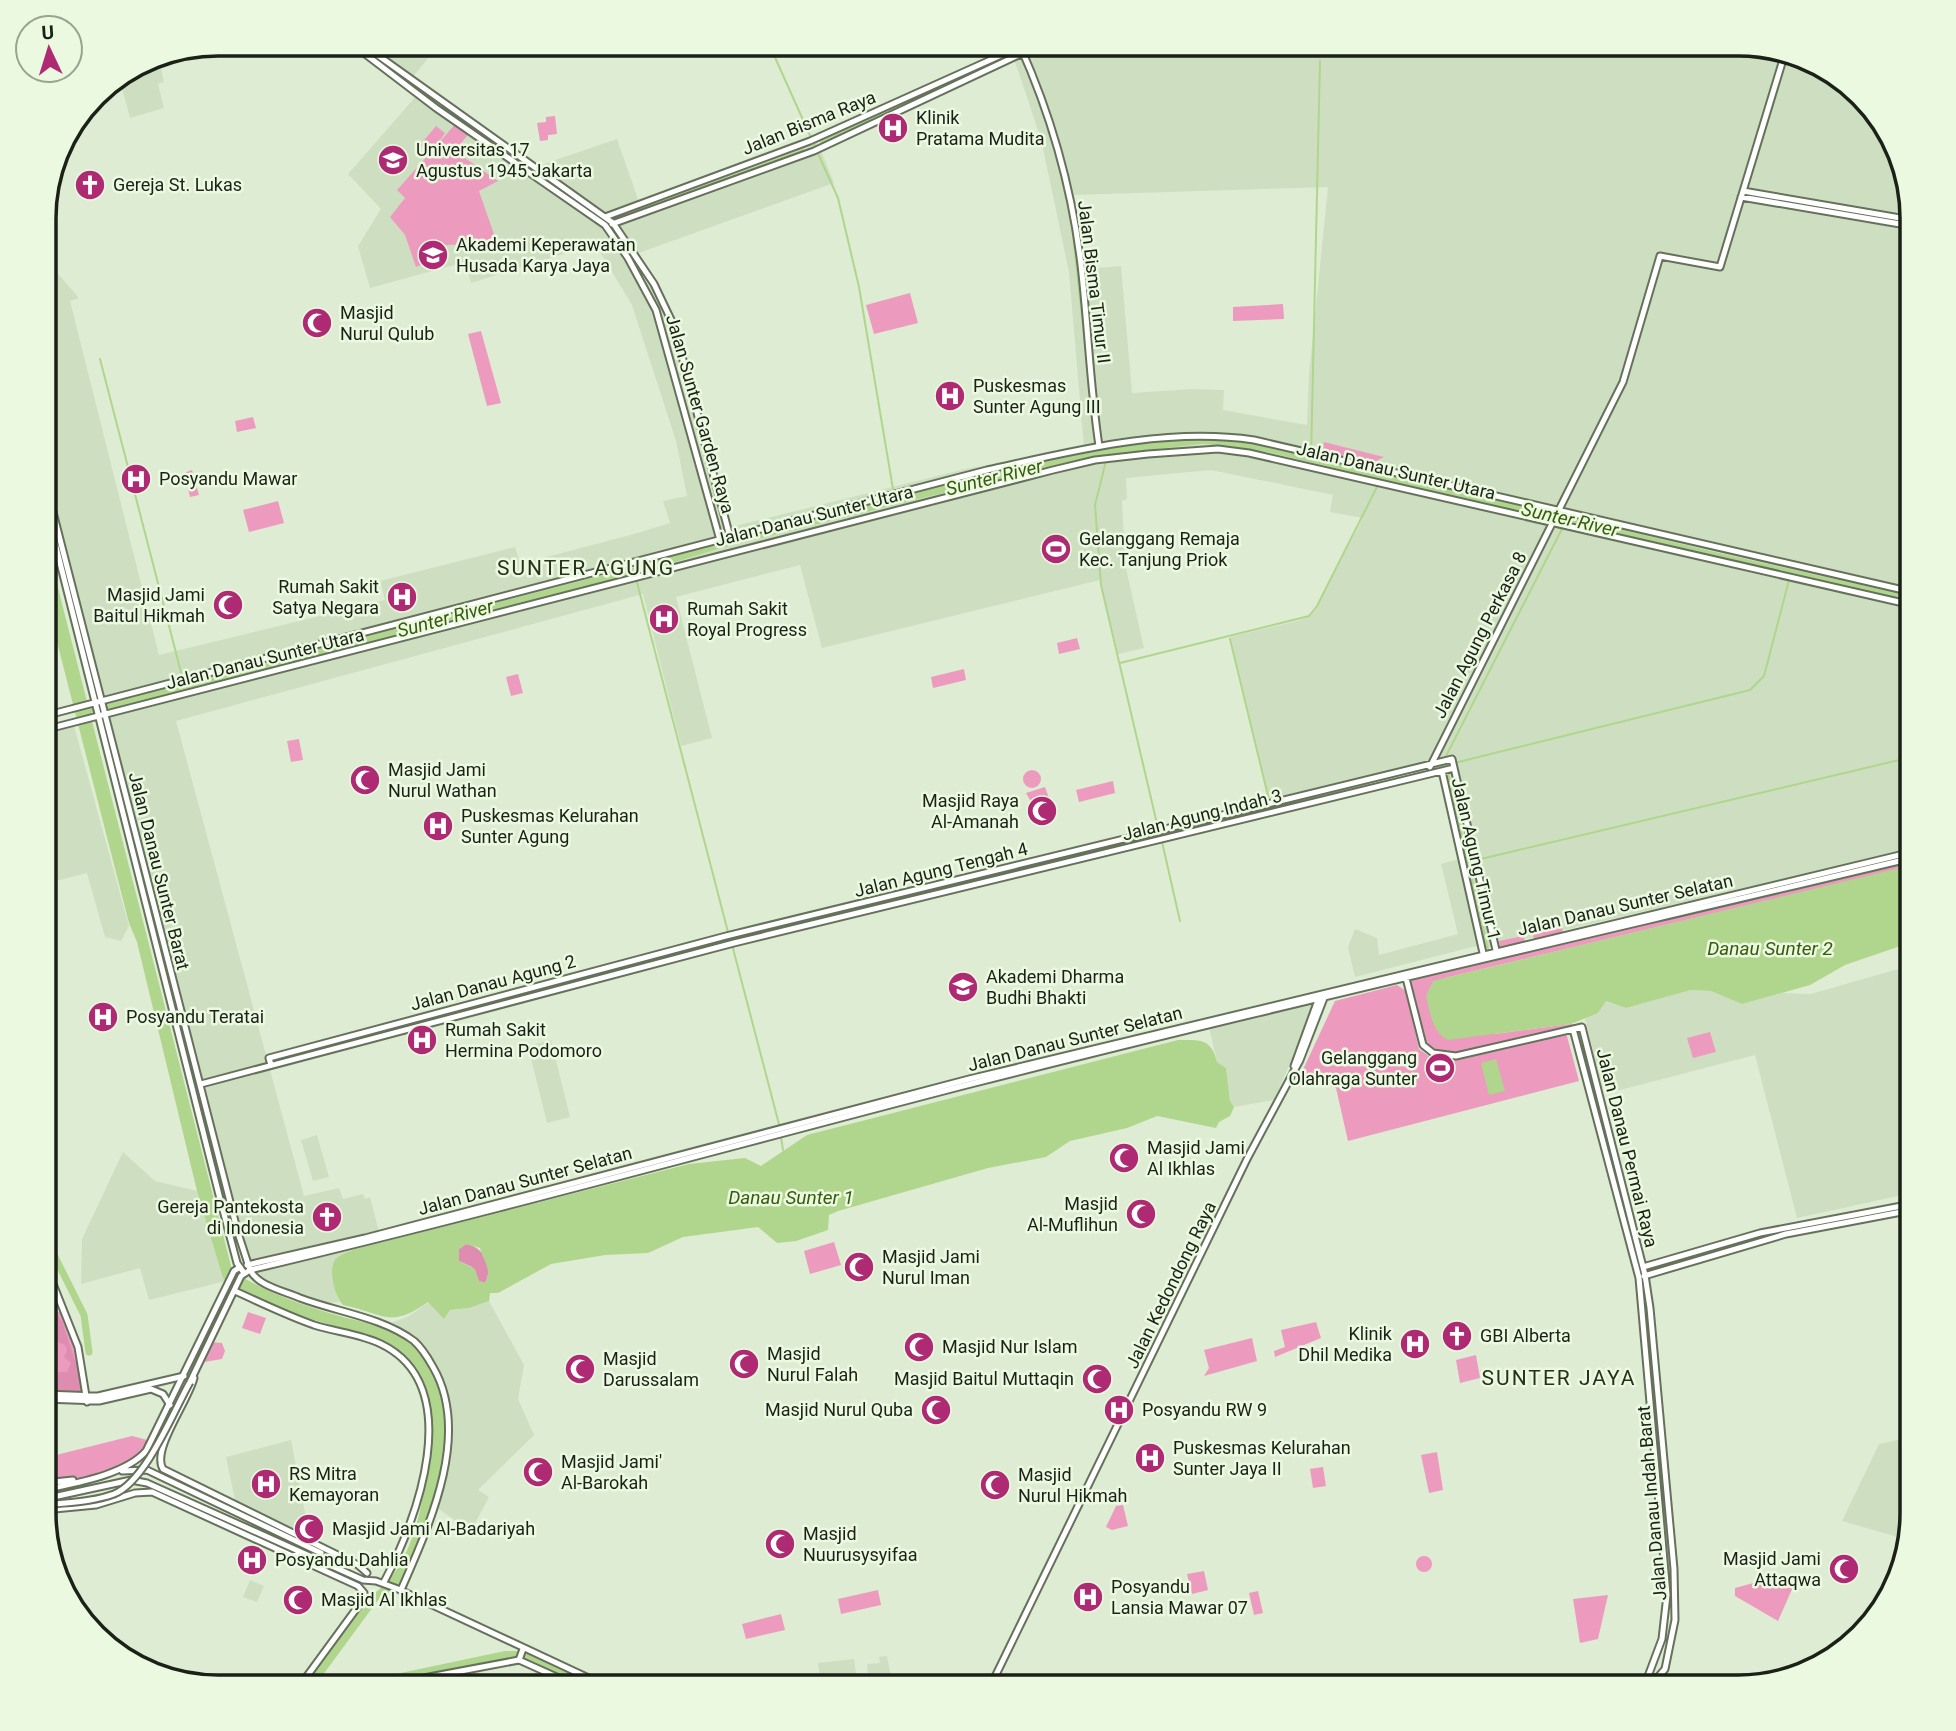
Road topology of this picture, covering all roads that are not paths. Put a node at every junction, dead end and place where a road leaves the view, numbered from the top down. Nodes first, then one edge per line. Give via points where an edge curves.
1 (368, 56) edge
2 (379, 56) edge
3 (997, 56) edge
4 (1017, 56) edge
5 (1022, 56) edge
6 (1781, 62) edge
7 (1742, 194) junction
8 (1859, 214) junction
9 (606, 216) junction
10 (598, 219) junction
11 (1900, 219) edge
12 (614, 223) junction
13 (1900, 223) edge
14 (605, 225) junction
15 (621, 240) junction
16 (1098, 446) junction
17 (869, 508) junction
18 (1559, 512) junction
19 (1555, 522) junction
20 (56, 524) edge
21 (726, 538) junction
22 (56, 550) edge
23 (1900, 589) edge
24 (1900, 602) edge
25 (76, 603) junction
26 (69, 605) junction
27 (353, 636) junction
28 (357, 649) junction
29 (96, 703) junction
30 (56, 713) edge
31 (105, 713) junction
32 (96, 716) junction
33 (56, 727) edge
34 (1430, 764) junction
35 (1450, 764) junction
36 (1443, 770) junction
37 (1432, 773) junction
38 (1156, 831) joint
39 (1900, 855) edge
40 (1900, 861) edge
41 (957, 888) joint
42 (1686, 908) junction
43 (729, 936) joint
44 (732, 944) joint
45 (1494, 952) junction
46 (1485, 955) junction
47 (1406, 978) junction
48 (1321, 999) junction
49 (1289, 1004) junction
50 (1573, 1029) junction
51 (274, 1064) junction
52 (201, 1084) junction
53 (1900, 1206) edge
54 (1900, 1212) edge
55 (1760, 1233) junction
56 (1762, 1241) junction
57 (237, 1269) junction
58 (247, 1272) junction
59 (1641, 1272) junction
60 (56, 1290) edge
61 (236, 1290) junction
62 (196, 1370) junction
63 (184, 1376) junction
64 (56, 1397) edge
65 (87, 1399) junction
66 (170, 1405) junction
67 (151, 1441) junction
68 (163, 1447) junction
69 (163, 1469) junction
70 (112, 1472) junction
71 (158, 1475) junction
72 (178, 1478) junction
73 (76, 1481) junction
74 (56, 1482) edge
75 (147, 1482) junction
76 (180, 1486) junction
77 (56, 1487) edge
78 (202, 1498) junction
79 (56, 1502) edge
80 (56, 1504) edge
81 (56, 1505) edge
82 (199, 1506) junction
83 (239, 1509) junction
84 (231, 1513) junction
85 (224, 1521) junction
86 (301, 1542) junction
87 (303, 1554) junction
88 (292, 1556) junction
89 (337, 1560) junction
90 (333, 1567) junction
91 (368, 1573) junction
92 (376, 1581) junction
93 (385, 1583) junction
94 (400, 1590) junction
95 (522, 1649) junction
96 (519, 1660) junction
97 (307, 1675) edge
98 (434, 1675) edge
99 (552, 1675) edge
100 (581, 1675) edge
101 (996, 1675) edge
102 (1648, 1675) edge
103 (1660, 1675) edge

1 - 10 street, Jalan Sunter Garden Raya
2 - 9 street
3 - 9 street, Jalan Bisma Raya via 812,141
4 - 12 street, Jalan Bisma Raya via 816,150
5 - 16 street, Jalan Bisma Timur II via 1051,124 1074,222
6 - 7 street
7 - 8 street
7 - 18 street, Jalan Agung Perkasa 8 via 1720,267 1660,256 1626,374
8 - 11 street
8 - 13 street
9 - 10 street, Jalan Bisma Raya
9 - 12 street
10 - 14 street, Jalan Sunter Garden Raya
12 - 14 street, Jalan Bisma Raya
12 - 15 street
14 - 15 street, Jalan Sunter Garden Raya
15 - 21 street, Jalan Sunter Garden Raya via 663,332
15 - 21 street via 654,284 674,326
16 - 17 street, Jalan Danau Sunter Utara
16 - 18 street, Jalan Danau Sunter Utara via 1221,435
17 - 19 street, Jalan Danau Sunter Utara via 1097,459 1218,449
17 - 21 street, Jalan Danau Sunter Utara
17 - 28 street, Jalan Danau Sunter Utara via 635,579
18 - 19 street, Jalan Agung Perkasa 8
18 - 23 street, Jalan Danau Sunter Utara
19 - 24 street, Jalan Danau Sunter Utara
19 - 34 street, Jalan Agung Perkasa 8
20 - 25 street, Jalan Danau Sunter Barat
21 - 27 street, Jalan Danau Sunter Utara
22 - 26 street, Jalan Danau Sunter Barat
25 - 26 street
25 - 29 street, Jalan Danau Sunter Barat
26 - 29 street, Jalan Danau Sunter Barat
27 - 28 street
27 - 29 street, Jalan Danau Sunter Utara
28 - 31 street, Jalan Danau Sunter Utara
29 - 30 street, Jalan Danau Sunter Utara
29 - 31 street, Jalan Danau Sunter Barat
29 - 32 street, Jalan Danau Sunter Barat
31 - 32 street, Jalan Danau Sunter Utara
31 - 52 street, Jalan Danau Sunter Barat
32 - 33 street, Jalan Danau Sunter Utara
32 - 57 street, Jalan Danau Sunter Barat
34 - 35 street, Jalan Agung Indah 3
34 - 37 street
34 - 38 street, Jalan Agung Indah 3
35 - 36 street, Jalan Agung Indah 3
35 - 45 street, Jalan Agung Timur 1
36 - 37 street, Jalan Agung Indah 3
36 - 46 street, Jalan Agung Timur 1
37 - 41 street, Jalan Agung Indah 3
38 - 43 street, Jalan Agung Tengah 4
39 - 42 street, Jalan Danau Sunter Selatan
40 - 42 street, Jalan Danau Sunter Selatan
41 - 44 street, Jalan Agung Tengah 4
42 - 45 street, Jalan Danau Sunter Selatan
43 - 51 street, Jalan Danau Agung 2 via 276,1056
44 - 51 street, Jalan Danau Agung 2
45 - 46 street, Jalan Danau Sunter Selatan
46 - 47 street, Jalan Danau Sunter Selatan
46 - 49 street, Jalan Danau Sunter Selatan
47 - 48 street, Jalan Danau Sunter Selatan
47 - 50 street via 1423,1045 1438,1055 1456,1056
48 - 49 street, Jalan Danau Sunter Selatan
48 - 101 street, Jalan Kedondong Raya via 1302,1056
49 - 58 street, Jalan Danau Sunter Selatan
50 - 59 street, Jalan Danau Permai Raya
50 - 59 street, Jalan Danau Permai Raya via 1582,1027
51 - 52 street, Jalan Danau Agung 2
52 - 58 street, Jalan Danau Sunter Barat
53 - 55 street
54 - 56 street
55 - 56 street
55 - 59 street
56 - 59 street
57 - 58 street, Jalan Danau Sunter Selatan
57 - 63 street
58 - 61 street
58 - 94 street via 332,1311 388,1326 425,1353 442,1382 449,1437 432,1519
59 - 102 street, Jalan Danau Indah Barat via 1667,1604 1662,1639
59 - 103 street, Jalan Danau Indah Barat via 1666,1489 1675,1620
60 - 65 street via 83,1364
61 - 62 street
61 - 93 street via 313,1325 381,1344 404,1361 418,1383 429,1428 422,1488 411,1527
62 - 68 street
62 - 80 street, bridge via 145,1464 127,1486 100,1498
63 - 65 street
63 - 66 street
64 - 65 street
65 - 66 street via 151,1389 163,1394
66 - 67 street
67 - 68 street via 154,1448
67 - 70 street via 138,1459
68 - 69 street via 159,1461
69 - 71 street
69 - 72 street
70 - 71 street via 137,1469
70 - 73 street
71 - 75 street
71 - 76 street
72 - 76 street
72 - 83 street
73 - 74 street
73 - 77 street
75 - 79 street via 131,1480
75 - 82 street
76 - 78 street
78 - 82 street
78 - 84 street
81 - 85 street via 96,1505 152,1492
82 - 85 street
83 - 84 street
83 - 86 street
84 - 86 street
85 - 87 street
85 - 88 street
86 - 89 street
86 - 91 street
87 - 88 street
87 - 90 street
88 - 97 street via 358,1586 364,1594
89 - 90 street
89 - 91 street
90 - 92 street
91 - 92 street
92 - 93 street
93 - 94 street
94 - 95 street
95 - 96 street
95 - 100 street
96 - 98 street
96 - 99 street

